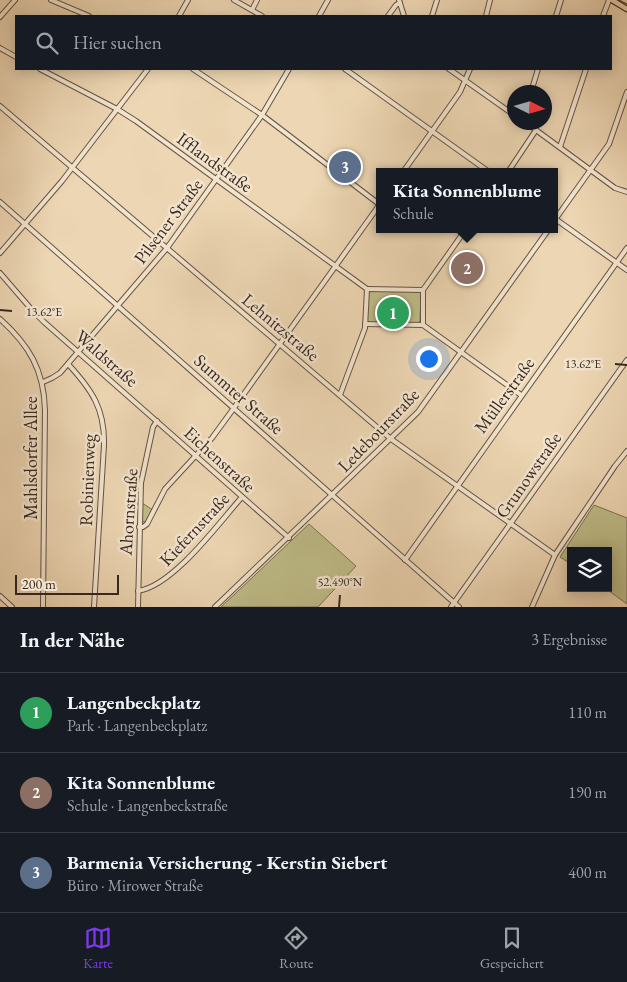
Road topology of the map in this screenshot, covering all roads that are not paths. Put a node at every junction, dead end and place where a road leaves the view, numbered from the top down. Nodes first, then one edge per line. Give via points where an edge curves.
1 (15, 0) edge
2 (51, 0) edge
3 (188, 0) edge
4 (234, 0) edge
5 (258, 0) edge
6 (328, 0) edge
7 (437, 0) edge
8 (490, 0) edge
9 (561, 0) edge
10 (610, 0) edge
11 (400, 2) edge
12 (627, 9) edge
13 (252, 10) junction
14 (86, 15) edge
15 (180, 15) edge
16 (260, 15) edge
17 (320, 15) edge
18 (389, 15) edge
19 (404, 15) edge
20 (432, 15) edge
21 (486, 15) edge
22 (556, 15) edge
23 (603, 15) edge
24 (0, 17) edge
25 (0, 48) edge
26 (15, 56) edge
27 (42, 70) edge
28 (147, 70) edge
29 (194, 70) edge
30 (288, 70) edge
31 (348, 70) edge
32 (451, 70) edge
33 (470, 70) edge
34 (538, 70) edge
35 (586, 70) edge
36 (466, 80) junction
37 (533, 85) edge
38 (627, 92) edge
39 (0, 106) edge
40 (117, 109) junction
41 (507, 110) edge
42 (262, 115) junction
43 (536, 130) joint
44 (432, 131) junction
45 (560, 147) junction
46 (72, 168) junction
47 (406, 168) edge
48 (483, 168) edge
49 (511, 168) edge
50 (591, 170) junction
51 (216, 180) junction
52 (627, 192) edge
53 (0, 202) edge
54 (376, 202) edge
55 (376, 208) edge
56 (558, 215) edge
57 (558, 221) edge
58 (25, 224) junction
59 (463, 233) edge
60 (546, 233) edge
61 (167, 248) junction
62 (627, 248) edge
63 (0, 252) edge
64 (617, 263) junction
65 (336, 266) junction
66 (627, 270) edge
67 (0, 272) edge
68 (367, 289) junction
69 (423, 290) junction
70 (118, 306) junction
71 (1, 321) edge
72 (365, 324) junction
73 (423, 325) junction
74 (94, 334) joint
75 (280, 344) junction
76 (79, 352) junction
77 (461, 353) junction
78 (627, 360) edge
79 (68, 364) junction
80 (43, 382) junction
81 (340, 395) junction
82 (521, 395) junction
83 (134, 400) joint
84 (234, 408) junction
85 (157, 421) junction
86 (391, 439) junction
87 (627, 451) edge
88 (196, 456) junction
89 (458, 486) junction
90 (333, 495) junction
91 (242, 497) junction
92 (510, 523) junction
93 (139, 527) junction
94 (289, 538) junction
95 (555, 555) junction
96 (405, 560) junction
97 (138, 591) junction
98 (0, 596) edge
99 (454, 602) junction
100 (38, 606) edge
101 (43, 606) edge
102 (12, 607) edge
103 (94, 607) edge
104 (138, 607) edge
105 (216, 607) edge
106 (451, 607) edge
107 (459, 607) edge
108 (532, 607) edge

1 - 24 street
2 - 14 street
3 - 15 street
4 - 13 street
5 - 13 street
6 - 17 street
7 - 20 street
8 - 21 street
9 - 22 street
10 - 12 main road
10 - 23 street
11 - 18 street
11 - 19 street
13 - 16 street
25 - 26 street
27 - 40 street, Ifflandstraße
28 - 40 street
29 - 42 street
30 - 42 street, Pilsener Straße
31 - 44 street
32 - 36 street
33 - 36 street
34 - 37 street
35 - 45 street
36 - 41 street
36 - 44 street
38 - 50 street via 609,144
39 - 46 street, Lehnitzstraße
40 - 46 street
40 - 51 street, Ifflandstraße
42 - 51 street, Pilsener Straße
42 - 54 street
43 - 45 street
43 - 49 street
44 - 47 street
44 - 48 street
45 - 50 street
46 - 58 street
46 - 61 street, Lehnitzstraße
50 - 52 street
50 - 56 street
51 - 61 street, Pilsener Straße
51 - 65 street, Ifflandstraße
53 - 58 street, Summter Straße
55 - 65 street
57 - 64 street
58 - 63 street
58 - 70 street, Summter Straße
59 - 69 street
60 - 77 street, Ledebourstraße
61 - 70 street, Pilsener Straße
61 - 75 street, Lehnitzstraße
62 - 64 street, Müllerstraße
64 - 66 street
64 - 82 street, Müllerstraße
65 - 68 street, Ifflandstraße
65 - 75 street
67 - 76 street, Waldstraße via 32,310
68 - 69 street
68 - 72 street
69 - 73 street
70 - 74 street, Pilsener Straße
70 - 84 street, Summter Straße
71 - 80 street via 25,344
72 - 73 street
72 - 81 street
73 - 77 street
74 - 76 street, Mahlsdorfer Allee
75 - 81 street, Lehnitzstraße
75 - 84 street
76 - 79 street, Mahlsdorfer Allee
76 - 83 street, Waldstraße
77 - 82 street
77 - 86 street, Ledebourstraße via 418,412
78 - 92 street, Grunowstraße
79 - 80 street, Mahlsdorfer Allee
79 - 103 street, Robinienweg via 94,395 103,426
80 - 101 street, Mahlsdorfer Allee
81 - 86 street, Lehnitzstraße
82 - 89 street, Müllerstraße
83 - 85 street, Eichenstraße
84 - 88 street
84 - 90 street, Summter Straße
85 - 88 street, Eichenstraße
85 - 93 street, Ahornstraße via 152,428 141,483
86 - 89 street, Lehnitzstraße
86 - 90 street, Ledebourstraße
87 - 95 street
88 - 91 street, Eichenstraße
88 - 93 street via 166,489 147,524
89 - 92 street, Lehnitzstraße
89 - 96 street, Müllerstraße
90 - 94 street, Ledebourstraße
90 - 96 street, Summter Straße
91 - 94 street, Eichenstraße
91 - 97 street, Kiefernstraße via 180,567 160,583
92 - 95 street, Lehnitzstraße
92 - 99 street, Grunowstraße
93 - 97 street, Ahornstraße
94 - 105 street, Ledebourstraße
95 - 108 street
96 - 99 street, Summter Straße
97 - 104 street, Ahornstraße
98 - 102 street
99 - 106 street, Grunowstraße
99 - 107 street, Summter Straße
100 - 101 street, Mahlsdorfer Allee

